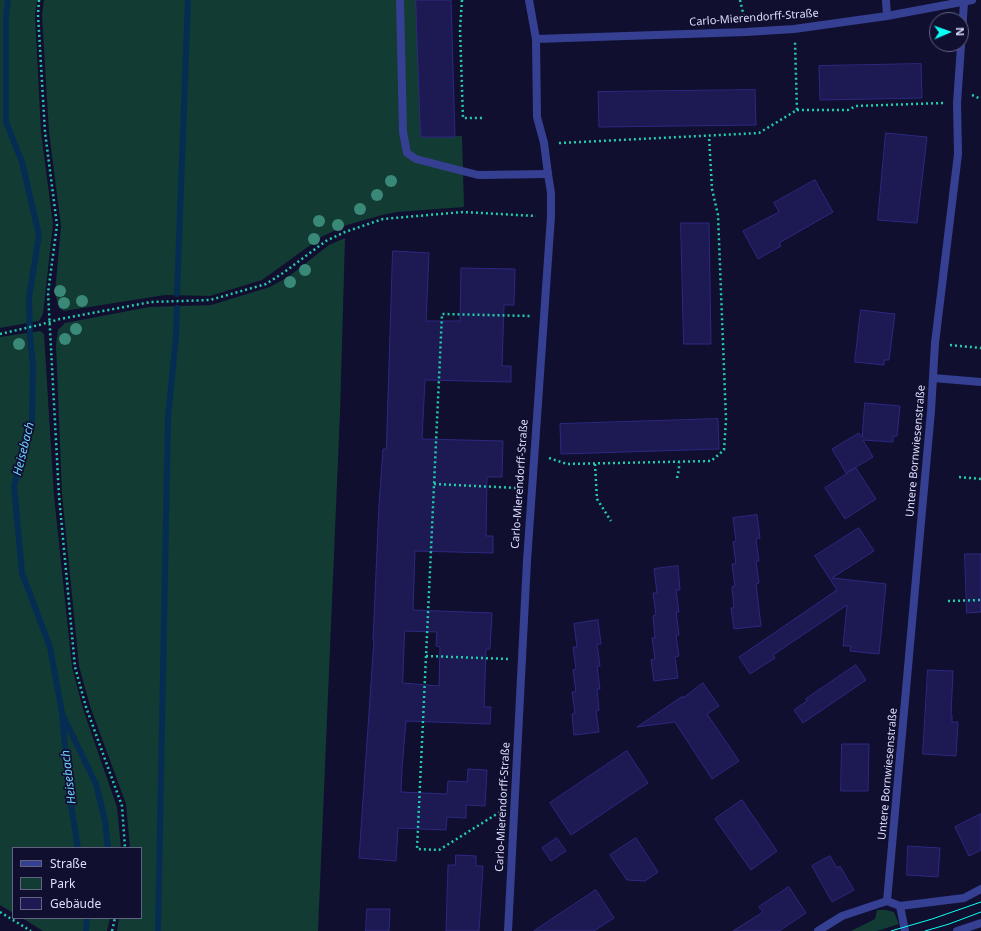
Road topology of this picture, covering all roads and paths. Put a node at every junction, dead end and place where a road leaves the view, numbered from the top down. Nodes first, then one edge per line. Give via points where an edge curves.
1 (39, 0) edge
2 (400, 0) edge
3 (462, 0) edge
4 (529, 0) edge
5 (886, 0) edge
6 (972, 0) edge
7 (964, 3) junction
8 (887, 16) junction
9 (794, 28) junction
10 (536, 39) junction
11 (958, 103) junction
12 (797, 110) junction
13 (484, 118) dead end
14 (709, 136) junction
15 (544, 143) junction
16 (548, 174) junction
17 (551, 216) junction
18 (543, 316) junction
19 (50, 322) junction
20 (0, 334) edge
21 (935, 343) junction
22 (981, 348) edge
23 (933, 378) junction
24 (981, 382) edge
25 (533, 452) junction
26 (679, 462) junction
27 (595, 464) junction
28 (959, 477) dead end
29 (677, 478) dead end
30 (981, 479) edge
31 (434, 484) junction
32 (531, 488) junction
33 (611, 521) dead end
34 (981, 600) edge
35 (948, 601) dead end
36 (426, 656) junction
37 (521, 660) junction
38 (514, 803) junction
39 (125, 847) edge
40 (981, 889) edge
41 (887, 902) junction
42 (900, 906) junction
43 (0, 912) edge
44 (115, 919) edge
45 (981, 923) edge
46 (31, 931) edge
47 (112, 931) edge
48 (508, 931) edge
49 (818, 931) edge
50 (905, 931) edge
51 (957, 931) edge

1 - 19 path via 45,132 57,225 48,293
2 - 16 street via 403,132 407,153 416,159 478,175
3 - 13 path via 460,29 463,118
4 - 10 street, Carlo-Mierendorff-Straße
5 - 8 street
6 - 7 street, Carlo-Mierendorff-Straße
7 - 8 street, Carlo-Mierendorff-Straße
7 - 11 street, Untere Bornwiesenstraße
8 - 9 street, Carlo-Mierendorff-Straße
9 - 10 street, Carlo-Mierendorff-Straße
9 - 12 path
10 - 15 street, Carlo-Mierendorff-Straße via 538,117
11 - 12 path via 856,106 848,110
11 - 21 street, Untere Bornwiesenstraße via 958,154
12 - 14 path via 759,133
14 - 15 path
14 - 26 path via 712,189 718,215 726,420 724,450 711,462
15 - 16 street, Carlo-Mierendorff-Straße
16 - 17 street, Carlo-Mierendorff-Straße
17 - 18 street, Carlo-Mierendorff-Straße
17 - 19 path via 463,212 383,219 326,241 266,284 210,300 150,302
18 - 25 street, Carlo-Mierendorff-Straße
18 - 31 path via 442,314
19 - 20 path
19 - 39 path via 59,496 75,667 86,707 122,806
21 - 22 path
21 - 23 street, Untere Bornwiesenstraße
23 - 24 street
23 - 41 street, Untere Bornwiesenstraße
25 - 27 path via 567,464
25 - 32 street, Carlo-Mierendorff-Straße
26 - 27 path
26 - 29 path
27 - 33 path via 597,499
28 - 30 path
31 - 32 path
31 - 36 path
32 - 37 street, Carlo-Mierendorff-Straße
34 - 35 path
36 - 37 path
36 - 38 path via 417,849 439,850
37 - 38 street, Carlo-Mierendorff-Straße
38 - 48 street, Carlo-Mierendorff-Straße
40 - 42 street via 964,898
41 - 42 street
41 - 49 street via 842,916
42 - 50 street
43 - 46 path
44 - 47 path
45 - 51 street

